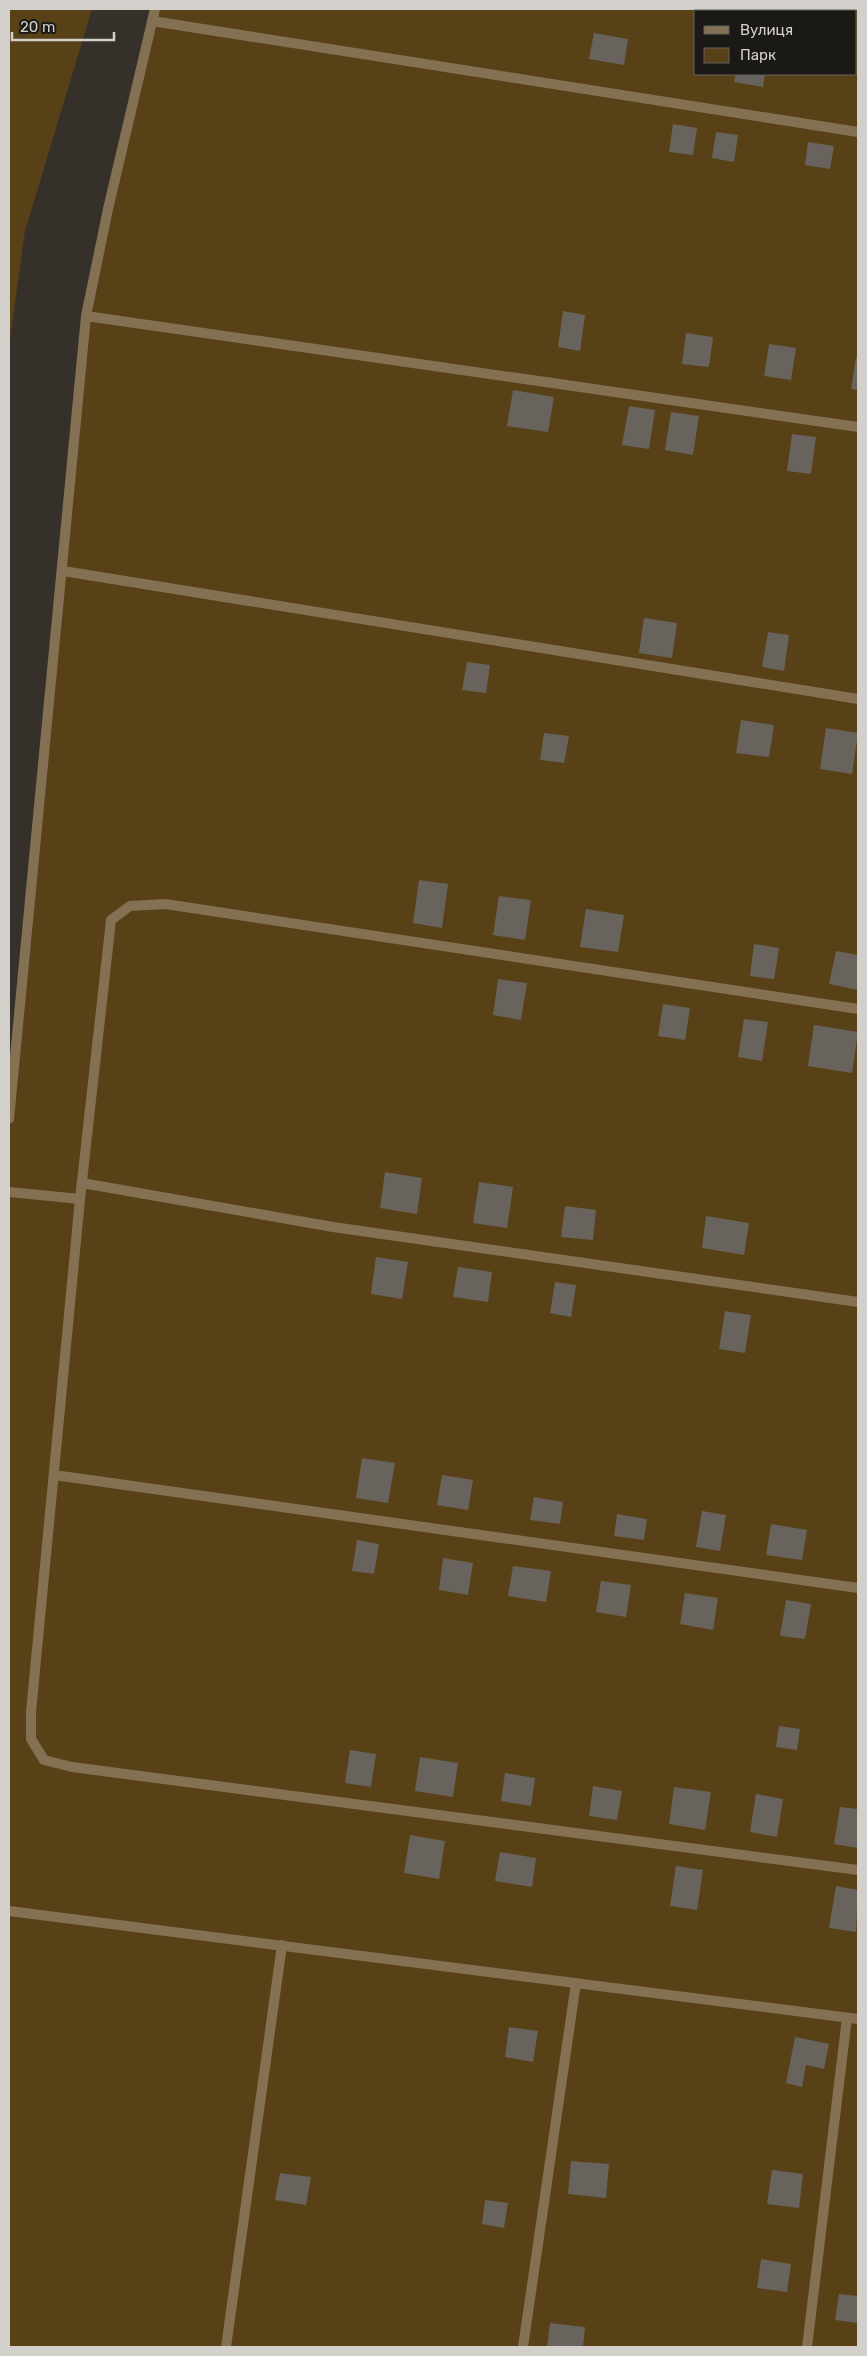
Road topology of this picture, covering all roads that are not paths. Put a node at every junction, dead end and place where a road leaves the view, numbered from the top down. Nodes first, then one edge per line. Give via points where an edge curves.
1 (156, 9) edge
2 (152, 21) junction
3 (858, 132) edge
4 (86, 316) junction
5 (858, 428) edge
6 (63, 571) junction
7 (858, 699) edge
8 (858, 1009) edge
9 (9, 1119) edge
10 (82, 1183) junction
11 (9, 1192) edge
12 (80, 1199) junction
13 (858, 1302) edge
14 (54, 1475) junction
15 (858, 1588) edge
16 (858, 1870) edge
17 (9, 1911) edge
18 (282, 1945) junction
19 (576, 1983) junction
20 (847, 2018) junction
21 (858, 2020) edge
22 (226, 2347) edge
23 (523, 2347) edge
24 (807, 2347) edge

1 - 2 street
2 - 3 street
2 - 4 street
4 - 5 street
4 - 6 street
6 - 7 street
6 - 9 street
8 - 10 street via 166,904 130,906 110,920
10 - 12 street
10 - 13 street via 333,1227
11 - 12 street
12 - 14 street
14 - 15 street
14 - 16 street via 31,1712 31,1739 44,1760 72,1767
17 - 18 street
18 - 19 street
18 - 22 street
19 - 20 street
19 - 23 street
20 - 21 street
20 - 24 street

